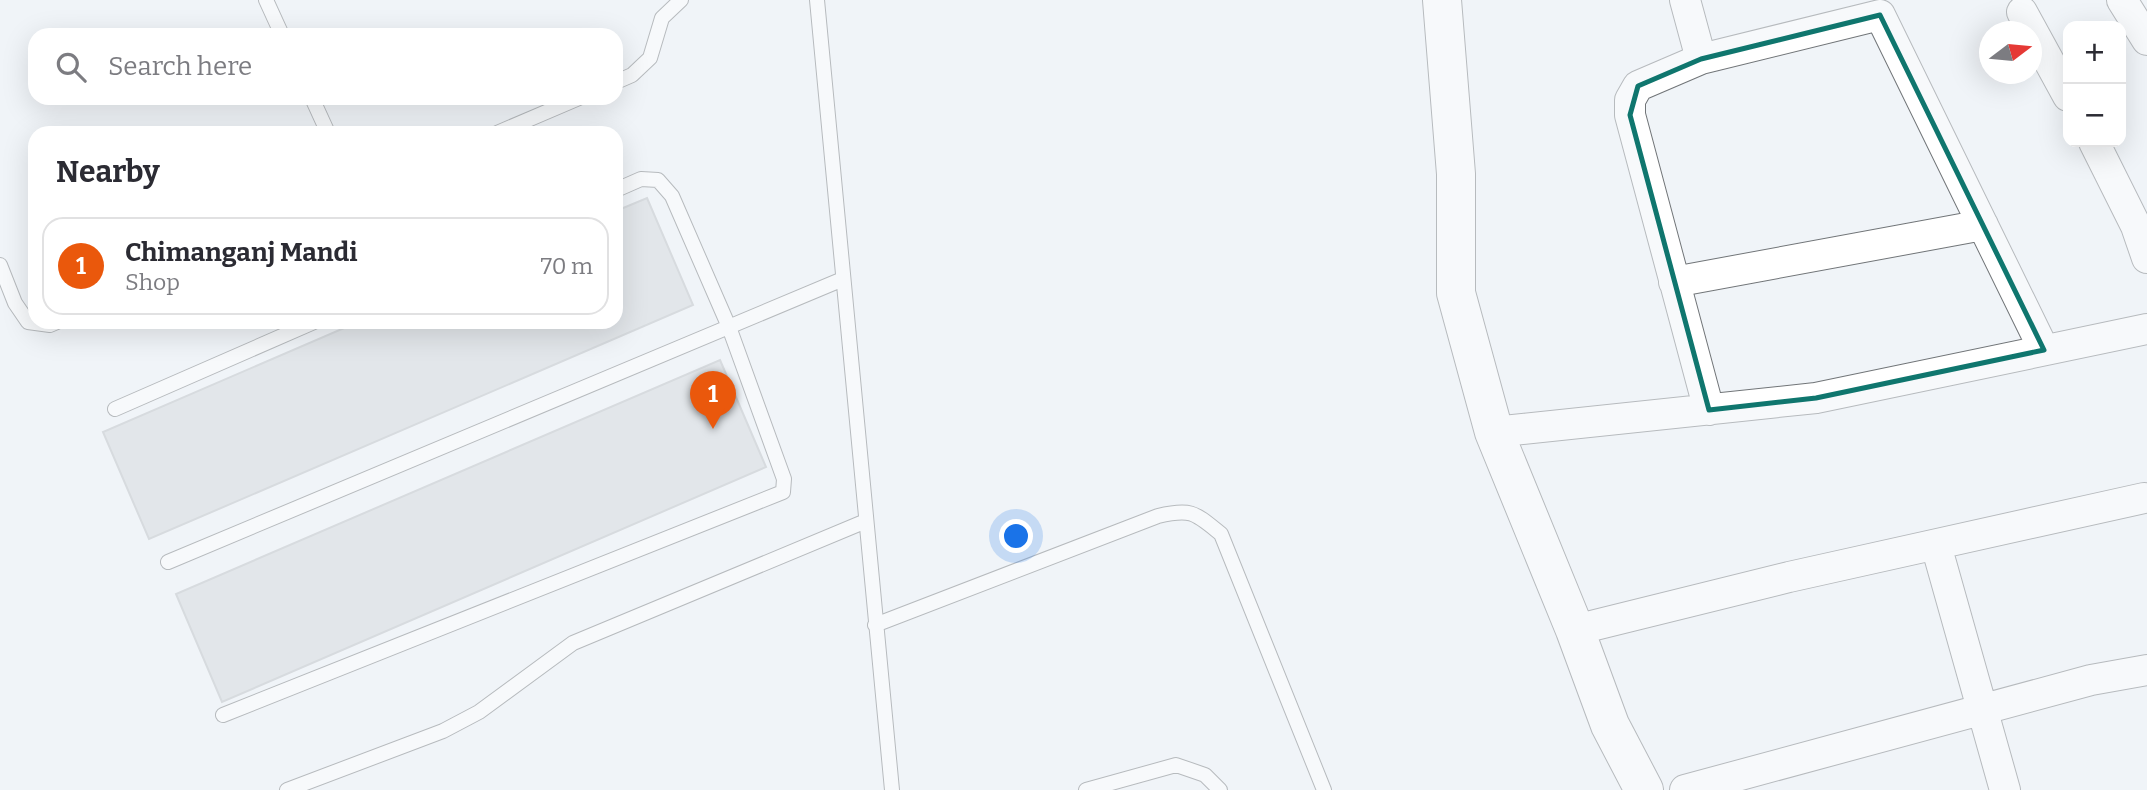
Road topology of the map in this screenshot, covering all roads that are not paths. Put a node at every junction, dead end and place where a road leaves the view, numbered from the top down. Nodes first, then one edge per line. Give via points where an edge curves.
1 (266, 0) edge
2 (681, 0) edge
3 (817, 0) edge
4 (1443, 0) edge
5 (1685, 0) edge
6 (2122, 0) edge
7 (1879, 8) edge
8 (2022, 12) dead end
9 (279, 28) edge
10 (2147, 40) edge
11 (1701, 59) junction
12 (623, 79) edge
13 (2063, 87) edge
14 (315, 105) edge
15 (562, 105) edge
16 (325, 126) edge
17 (513, 126) edge
18 (2096, 147) edge
19 (623, 187) edge
20 (1983, 225) junction
21 (2147, 258) edge
22 (0, 265) edge
23 (843, 279) junction
24 (1674, 282) junction
25 (28, 322) edge
26 (729, 327) junction
27 (298, 329) edge
28 (2147, 329) edge
29 (2044, 350) junction
30 (115, 409) dead end
31 (1709, 410) junction
32 (1494, 432) junction
33 (2144, 498) dead end
34 (866, 521) junction
35 (1936, 545) junction
36 (168, 562) dead end
37 (875, 625) junction
38 (1575, 629) junction
39 (2147, 670) edge
40 (1982, 710) junction
41 (223, 715) dead end
42 (1610, 725) junction
43 (287, 790) edge
44 (892, 790) edge
45 (1086, 790) edge
46 (1220, 790) edge
47 (1324, 790) edge
48 (1622, 790) edge
49 (1644, 790) edge
50 (1685, 790) edge
51 (2005, 790) edge

1 - 9 lane
2 - 12 lane via 662,18 650,58
3 - 23 lane
4 - 32 street via 1456,174 1456,293
5 - 11 street
6 - 10 street
7 - 11 street
7 - 20 street
8 - 13 street
11 - 24 street via 1638,86 1630,100 1630,115
14 - 16 lane
15 - 17 lane
18 - 21 street
19 - 26 lane via 641,180 659,180 672,196
20 - 24 street
20 - 29 street
22 - 25 lane
23 - 26 lane
23 - 34 lane
24 - 31 street
26 - 36 lane
26 - 41 lane via 784,480 783,492
27 - 30 lane
28 - 29 street
29 - 31 street via 1816,398
31 - 32 street
32 - 38 street
33 - 35 street
34 - 37 lane
34 - 43 lane via 573,643 479,712 443,731
35 - 38 street
35 - 40 street
37 - 44 lane
37 - 47 lane via 1158,516 1179,511 1198,515 1221,534
38 - 42 street
39 - 40 street
40 - 50 street
40 - 51 street
42 - 48 street
42 - 49 street
45 - 46 lane via 1175,765 1205,775

